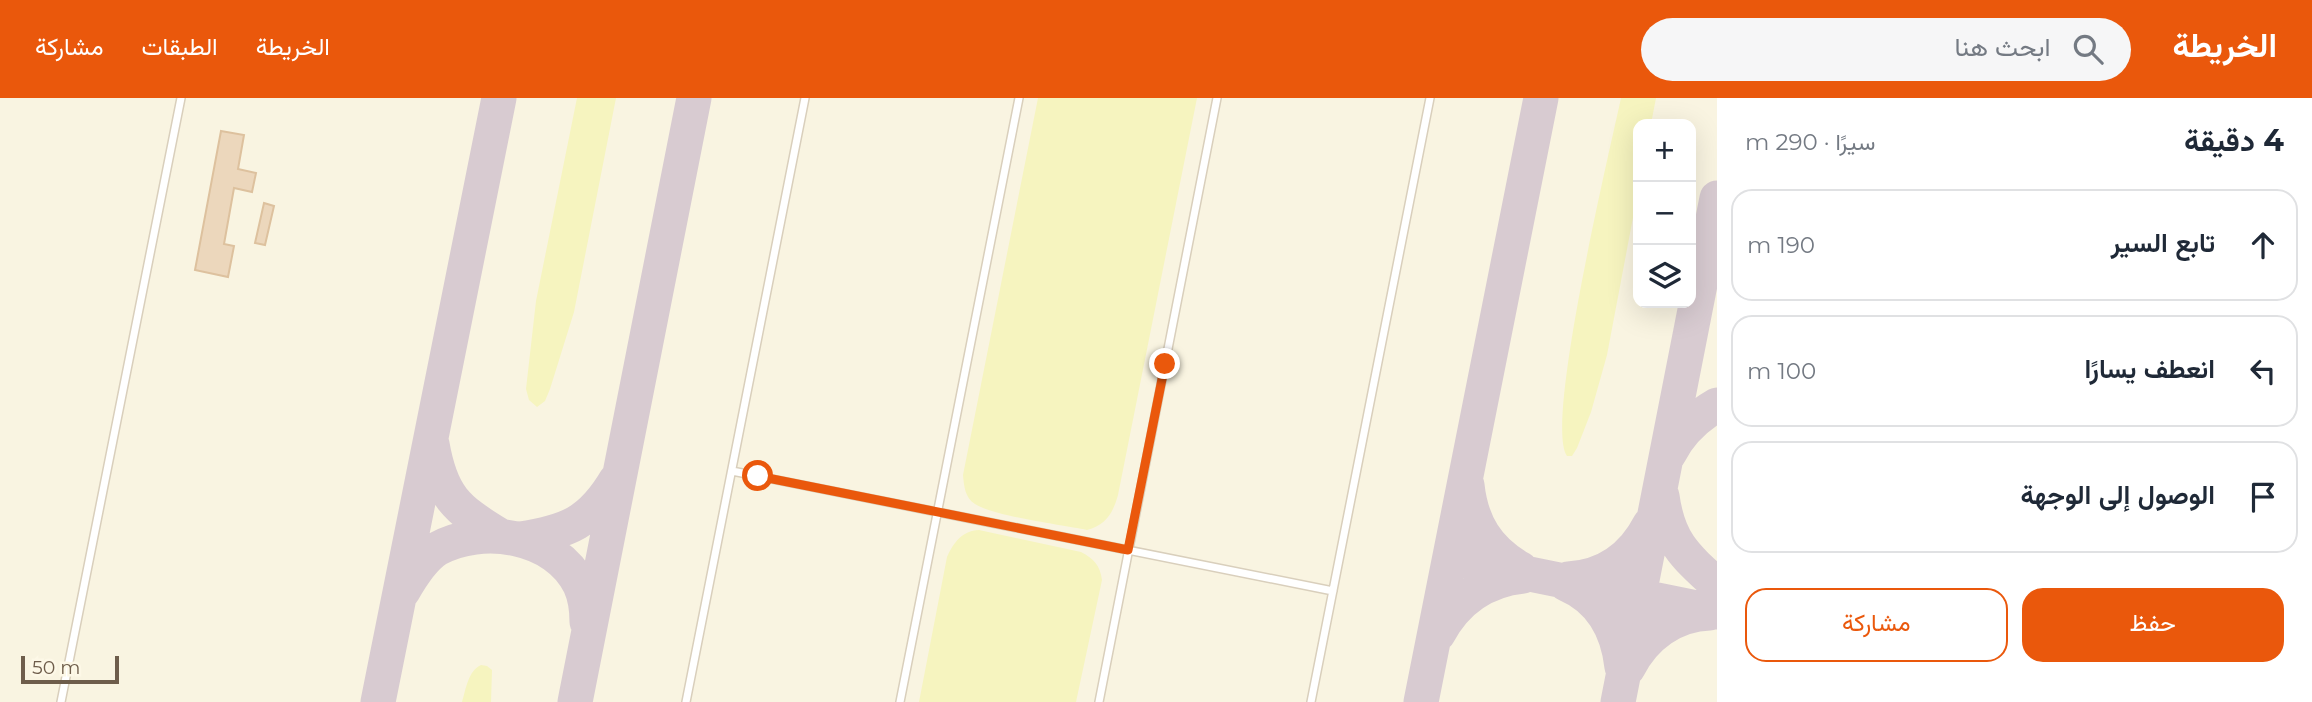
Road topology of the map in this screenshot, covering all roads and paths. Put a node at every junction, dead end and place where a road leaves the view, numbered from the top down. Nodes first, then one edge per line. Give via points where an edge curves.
1 (181, 98) edge
2 (806, 98) edge
3 (1019, 98) edge
4 (1217, 98) edge
5 (1430, 98) edge
6 (732, 471) junction
7 (937, 512) junction
8 (1128, 550) junction
9 (1333, 591) junction
10 (61, 702) edge
11 (686, 702) edge
12 (900, 702) edge
13 (1098, 702) edge
14 (1311, 702) edge

1 - 10 lane
2 - 6 lane
3 - 7 lane
4 - 8 lane
5 - 9 lane
6 - 7 lane
6 - 11 lane
7 - 8 lane
7 - 12 lane
8 - 9 lane
8 - 13 lane
9 - 14 lane

